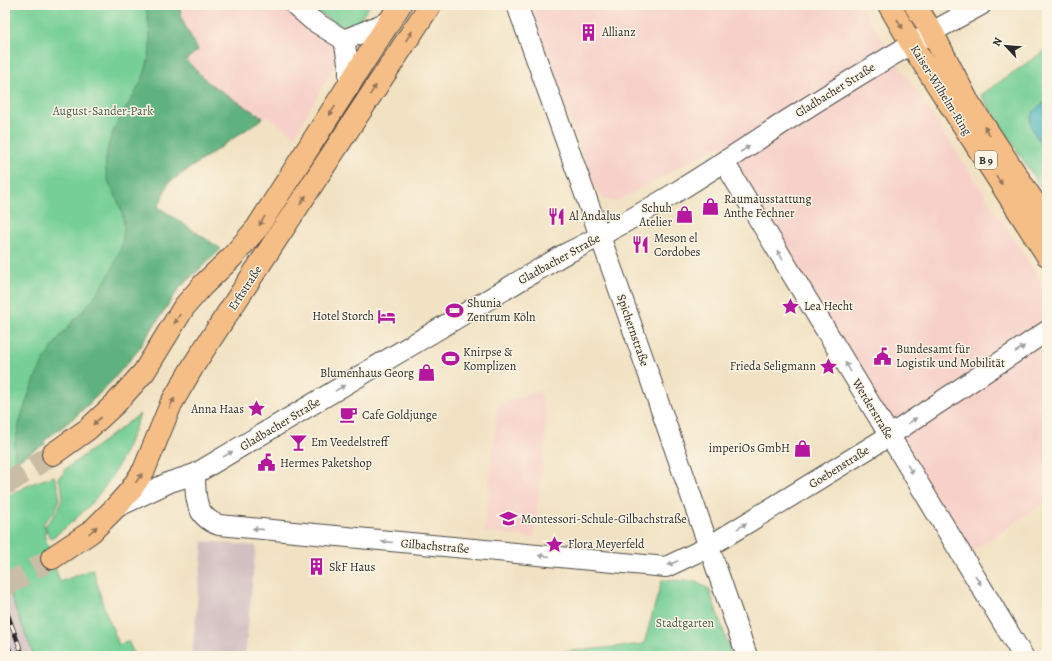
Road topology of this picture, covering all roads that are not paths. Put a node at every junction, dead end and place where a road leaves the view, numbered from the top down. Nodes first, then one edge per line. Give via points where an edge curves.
1 (295, 5) edge
2 (430, 5) edge
3 (517, 5) edge
4 (889, 5) edge
5 (915, 5) edge
6 (981, 5) edge
7 (395, 13) edge
8 (932, 32) junction
9 (344, 40) junction
10 (911, 42) junction
11 (349, 86) junction
12 (724, 162) junction
13 (1047, 222) edge
14 (600, 237) junction
15 (1047, 255) edge
16 (1047, 331) edge
17 (889, 436) junction
18 (53, 454) tunnel mouth
19 (195, 474) junction
20 (115, 508) junction
21 (708, 547) junction
22 (52, 558) tunnel mouth
23 (1020, 655) edge
24 (747, 656) edge

1 - 9 street via 312,20
20 -> 2 main road, Erftstraße via 144,470 171,404 195,362
3 - 14 street, Spichernstraße
4 -> 10 main road, Kaiser-Wilhelm-Ring / B 9
5 - 8 main road, Kaiser-Wilhelm-Ring / B 9
6 - 8 street, Gladbacher Straße
7 - 9 street
7 - 11 main road
8 - 10 street, Gladbacher Straße
13 -> 8 main road, Kaiser-Wilhelm-Ring / B 9 via 967,100
9 - 11 street via 350,68
12 -> 10 street, Gladbacher Straße
10 -> 15 main road, Kaiser-Wilhelm-Ring / B 9
11 -> 18 main road via 257,228 184,306 144,372 88,429
12 - 14 street, Gladbacher Straße
17 -> 12 street, Werderstraße
19 -> 14 street, Gladbacher Straße via 563,255
14 - 21 street, Spichernstraße
17 -> 16 street, Goebenstraße
21 -> 17 street, Goebenstraße
17 -> 23 street, Werderstraße
19 - 20 street, Gladbacher Straße via 170,482
21 -> 19 street, Gilbachstraße via 666,567 219,525 208,521 198,505
22 -> 20 main road, Erftstraße via 91,532
21 - 24 street, Spichernstraße

